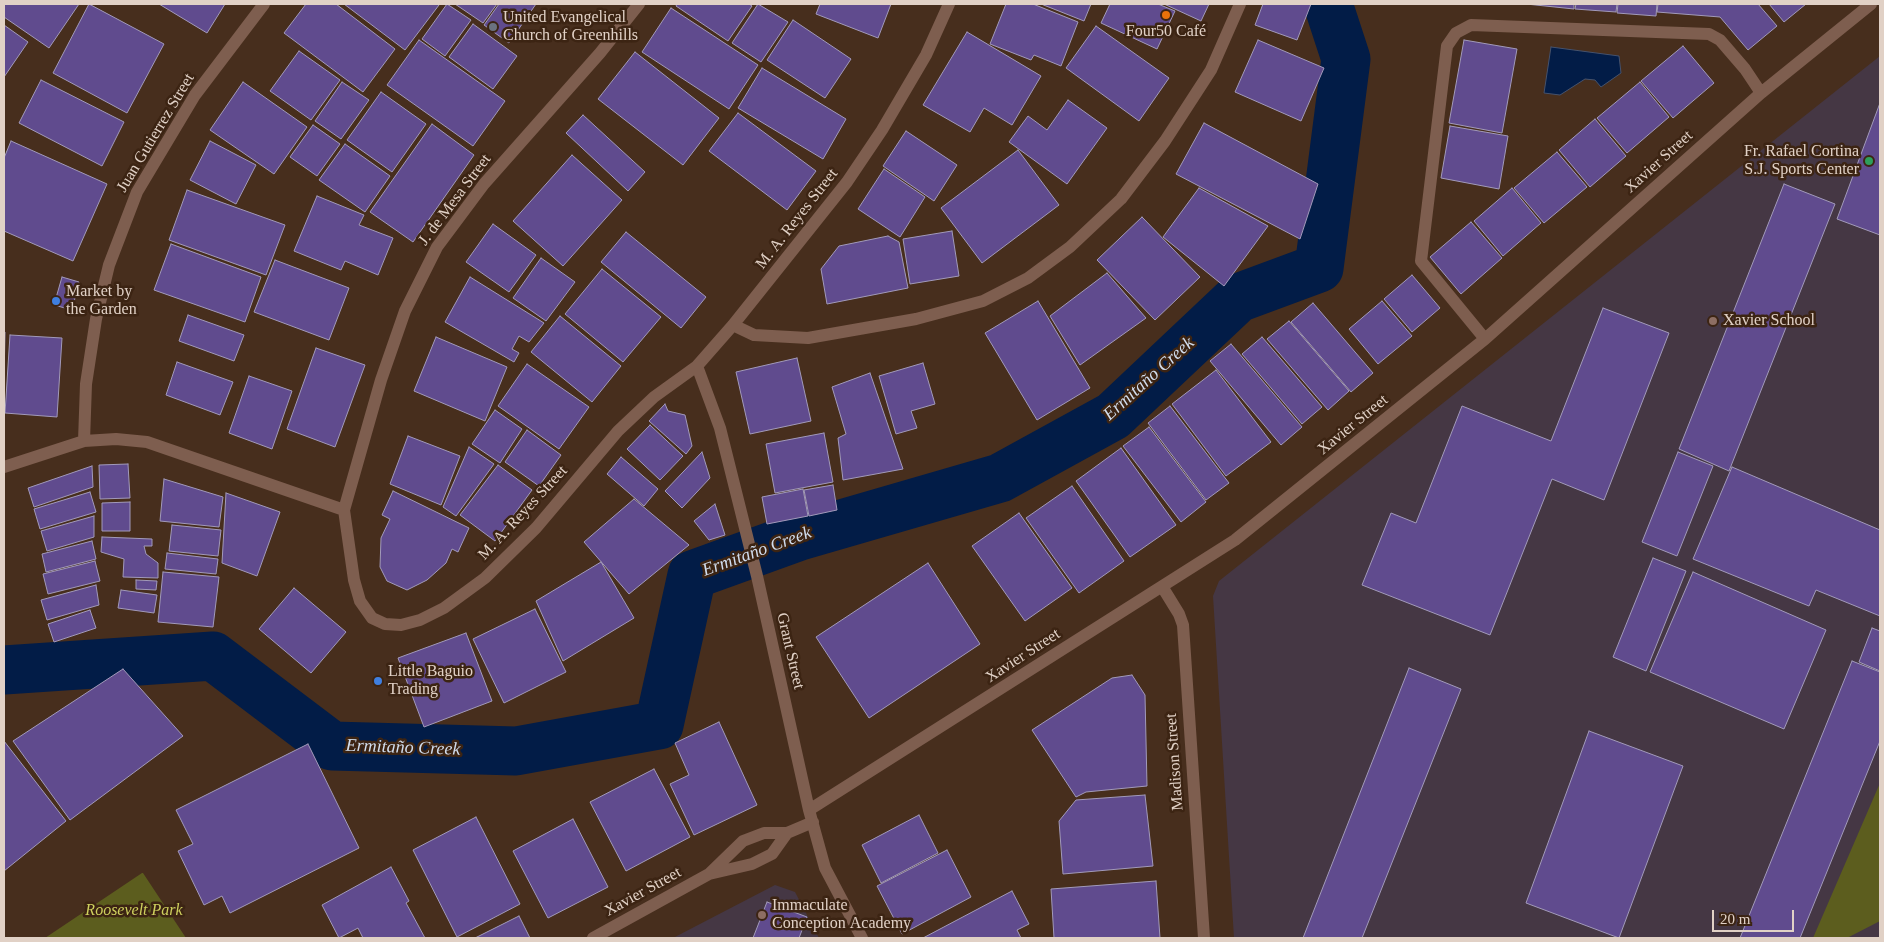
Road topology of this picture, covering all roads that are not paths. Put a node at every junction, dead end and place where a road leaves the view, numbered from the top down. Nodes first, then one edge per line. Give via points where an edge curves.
1 (264, 4) edge
2 (639, 4) edge
3 (949, 4) edge
4 (1240, 4) edge
5 (1871, 4) edge
6 (1761, 93) junction
7 (733, 325) junction
8 (1485, 339) junction
9 (697, 366) junction
10 (84, 441) junction
11 (4, 467) edge
12 (344, 510) junction
13 (1163, 588) junction
14 (811, 816) junction
15 (787, 833) junction
16 (709, 874) junction
17 (593, 938) edge
18 (862, 938) edge
19 (1204, 938) edge

1 - 10 street, Juan Gutierrez Street via 195,94 137,192 109,265 96,319 86,384
2 - 12 street, J. de Mesa Street via 484,184 437,247 405,311 381,380
3 - 7 street, M. A. Reyes Street via 926,55 882,130 847,182
4 - 7 street via 1211,70 1164,142 1121,199 1070,246 1028,278 983,301 916,319 808,338 766,337 743,332
5 - 6 street, Xavier Street
6 - 8 street, Xavier Street
6 - 8 street via 1720,40 1709,34 1472,25 1456,33 1447,46 1421,261
7 - 9 street, M. A. Reyes Street
8 - 13 street, Xavier Street via 1236,540
9 - 12 street, M. A. Reyes Street via 654,397 618,431 536,528 485,578 444,608 420,620 401,625 385,624 372,618 360,601
9 - 14 street, Grant Street via 720,428
10 - 11 street
10 - 12 street via 116,439 147,442
13 - 14 street, Xavier Street
13 - 19 street, Madison Street via 1182,625
14 - 15 street, Xavier Street
14 - 18 street, Grant Street via 826,868
15 - 16 street, Xavier Street via 772,854 752,864
15 - 16 street, Xavier Street via 764,833 743,841
16 - 17 street, Xavier Street

